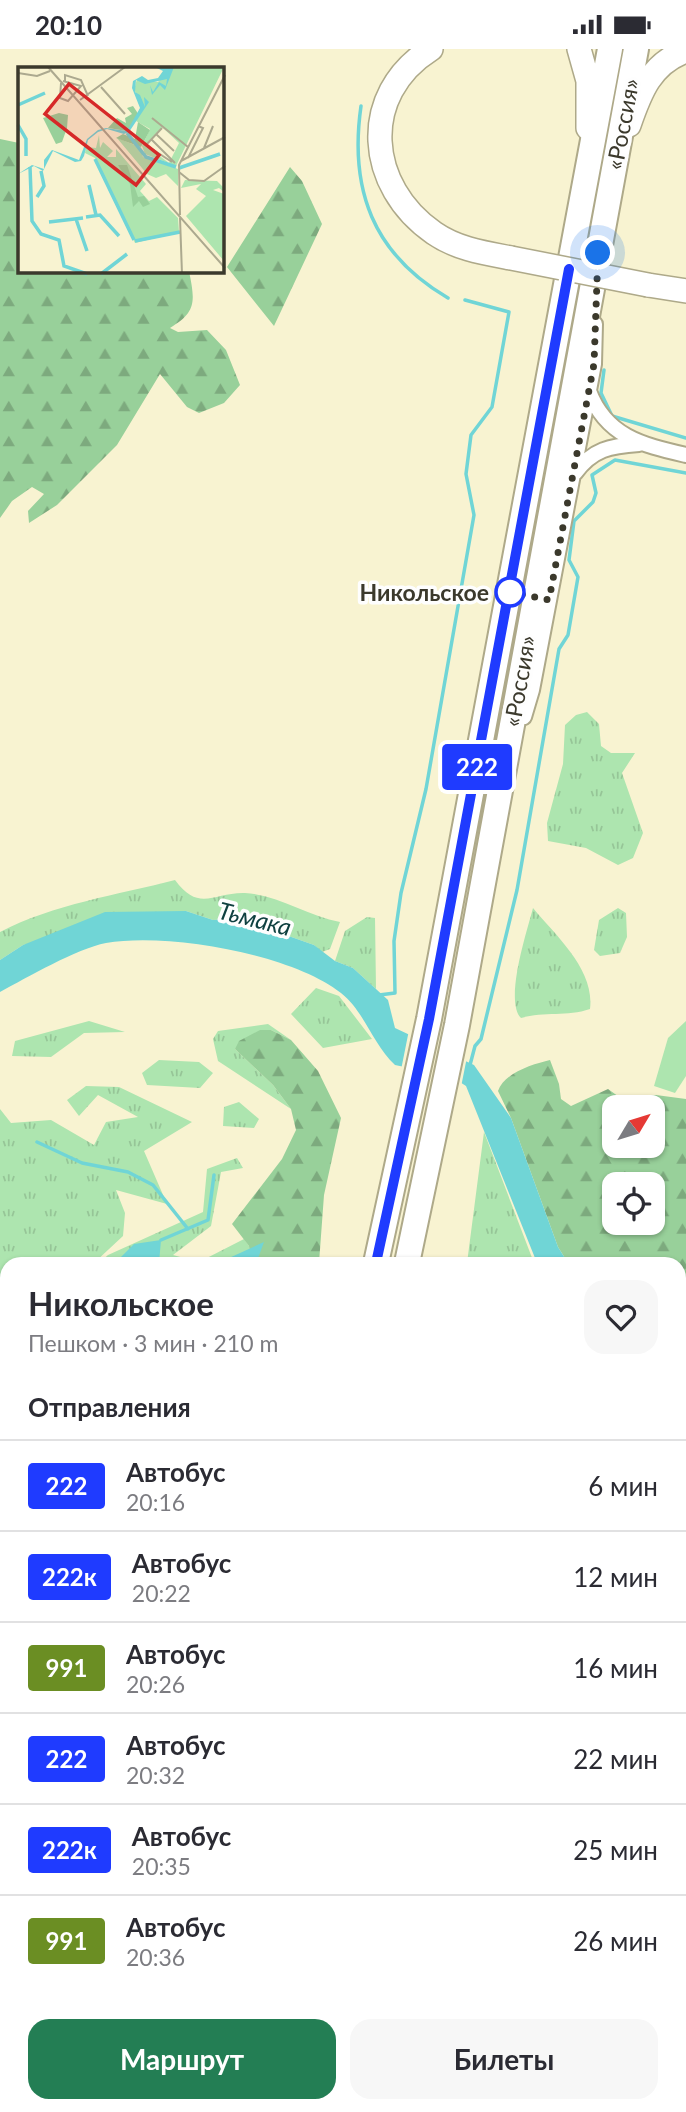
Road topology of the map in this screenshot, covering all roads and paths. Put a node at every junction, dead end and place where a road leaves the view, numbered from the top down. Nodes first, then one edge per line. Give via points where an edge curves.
1 (431, 49) edge
2 (579, 49) edge
3 (593, 49) edge
4 (610, 49) edge
5 (636, 49) edge
6 (651, 49) edge
7 (686, 51) edge
8 (588, 81) junction
9 (644, 86) junction
10 (586, 174) junction
11 (612, 174) junction
12 (598, 253) junction
13 (686, 291) edge
14 (589, 390) junction
15 (640, 444) junction
16 (686, 455) edge
17 (572, 478) junction
18 (498, 794) junction
19 (377, 1257) edge
20 (408, 1257) edge

1 - 13 main road, bridge via 402,74 386,104 380,150 387,179 408,211 436,235 470,250
2 - 8 main road
3 - 8 main road
4 - 10 highway, «Россия»
5 - 11 highway, «Россия»
6 - 9 main road
7 - 9 main road via 662,65
8 - 10 main road
9 - 11 main road
10 - 19 highway, «Россия» via 429,1019
11 - 12 highway, «Россия»
12 - 14 street
12 - 18 highway, «Россия»
14 - 15 street via 603,418
14 - 17 street
15 - 16 street
15 - 17 street via 606,447 588,458
17 - 18 street via 533,690
18 - 20 highway, «Россия» via 457,1025

